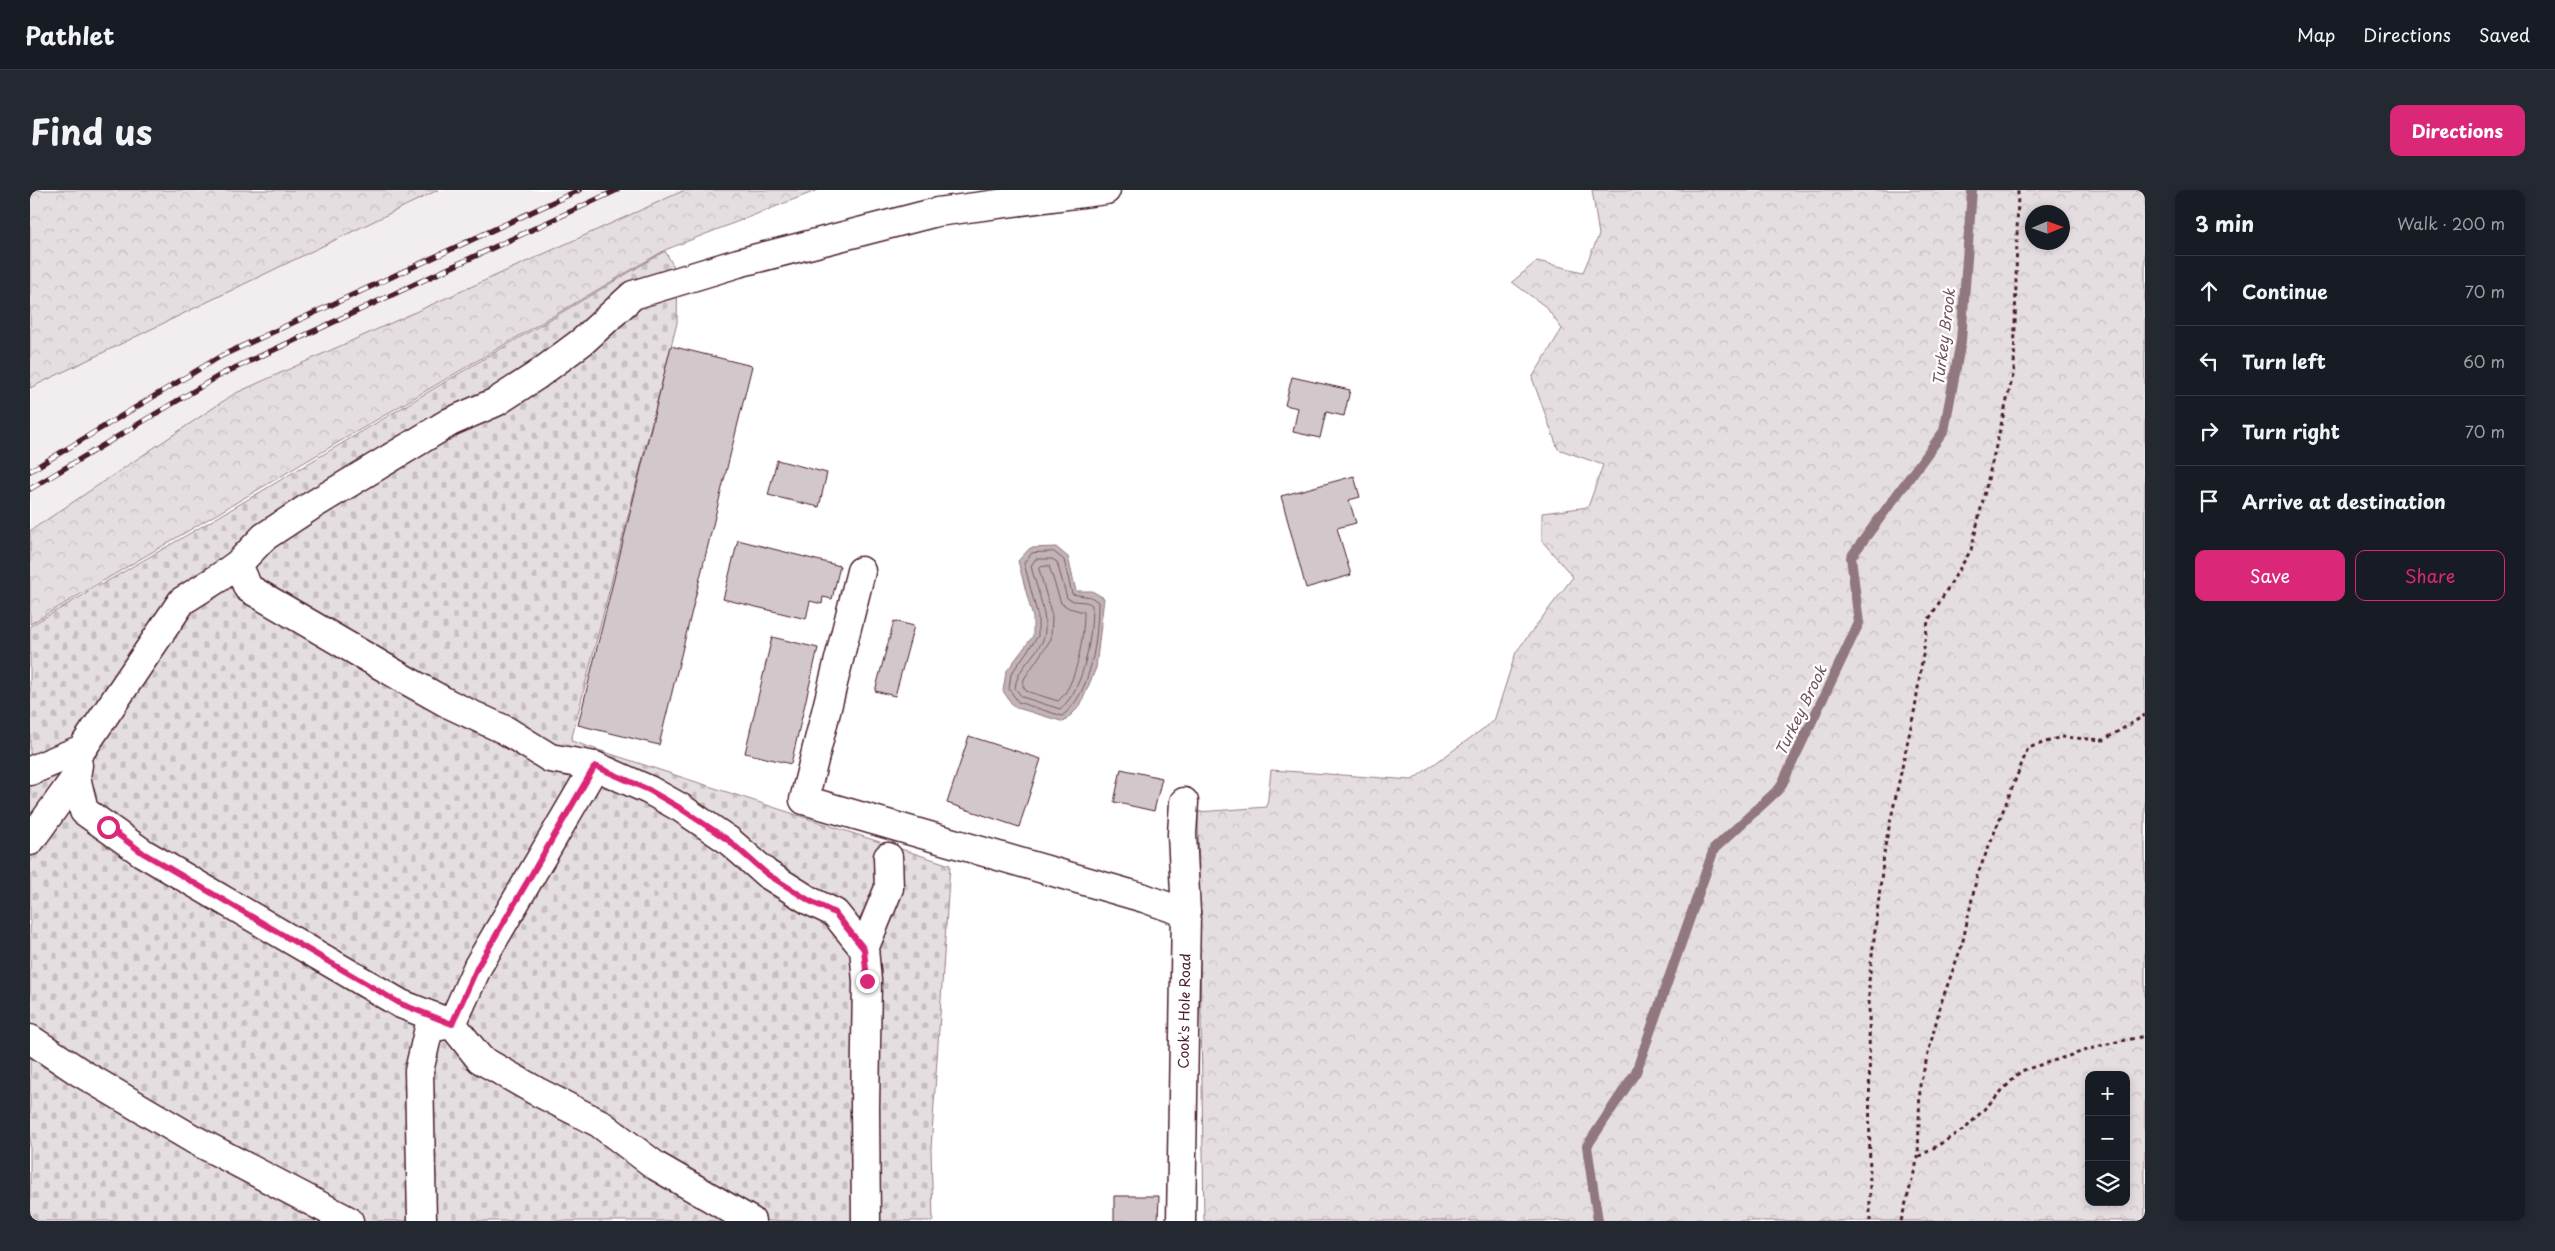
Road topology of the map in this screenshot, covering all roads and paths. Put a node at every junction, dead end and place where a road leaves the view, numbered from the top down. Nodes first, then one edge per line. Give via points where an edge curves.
1 (1106, 190) edge
2 (2018, 190) edge
3 (238, 564) junction
4 (861, 571) dead end
5 (2145, 715) edge
6 (82, 749) junction
7 (595, 766) junction
8 (30, 771) edge
9 (76, 777) junction
10 (1184, 802) dead end
11 (30, 841) edge
12 (888, 857) dead end
13 (1186, 913) junction
14 (864, 949) junction
15 (452, 1024) junction
16 (2145, 1036) edge
17 (30, 1039) edge
18 (1918, 1158) junction
19 (349, 1221) edge
20 (422, 1221) edge
21 (752, 1221) edge
22 (866, 1221) edge
23 (1181, 1221) edge
24 (1870, 1221) edge
25 (1901, 1221) edge

1 - 3 street via 937,212 738,263 632,295 583,341 536,376 496,402 450,422 311,506 264,537
2 - 24 path via 2014,371 1971,550 1928,621 1916,708 1885,846 1869,981
3 - 6 street via 218,580 182,600
3 - 7 street via 248,588 406,680 506,730 550,758
4 - 13 street via 804,800
5 - 18 path via 2104,740 2060,737 2028,748 1977,876 1962,945 1940,1003 1920,1084
6 - 8 street
6 - 9 street
7 - 14 street via 649,790 696,818 728,840 767,874 835,913
7 - 15 street via 478,966
9 - 11 street
9 - 15 street via 84,811 143,853 401,1004
10 - 13 street, Cook's Hole Road via 1182,834
12 - 14 street via 889,888
13 - 23 street, Cook's Hole Road
14 - 22 street via 867,981
15 - 20 street via 428,1028 419,1071
15 - 21 street via 480,1059 600,1122 656,1166
16 - 18 path via 2103,1045 2021,1071 1966,1128
17 - 19 street via 193,1139
18 - 25 path

